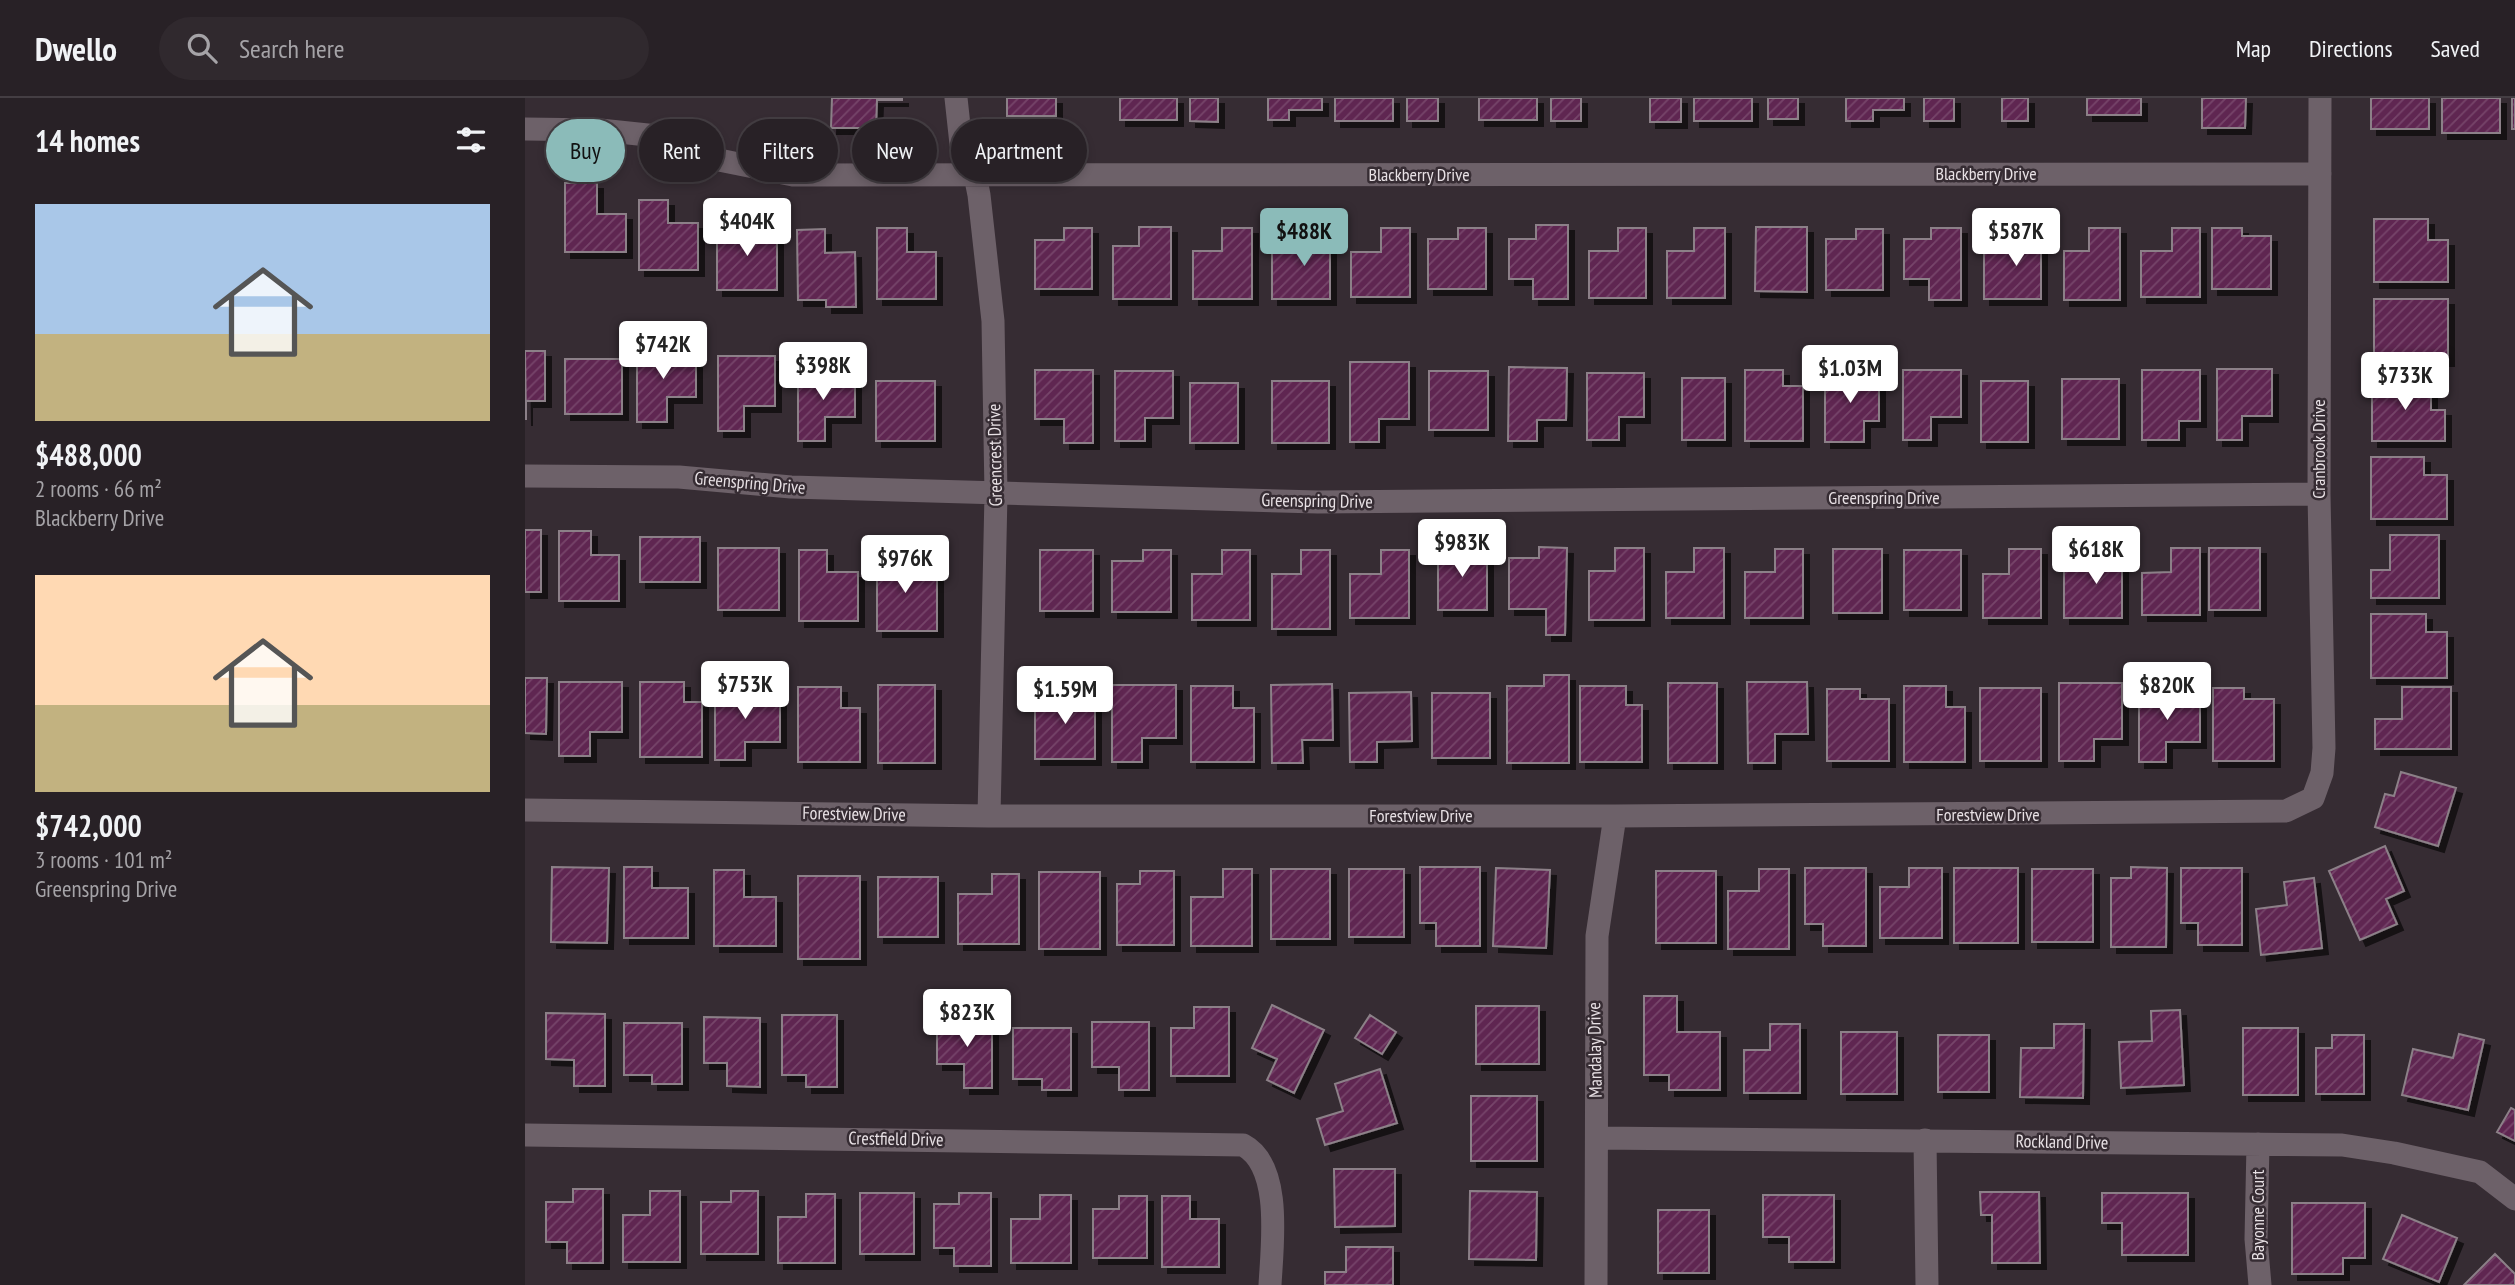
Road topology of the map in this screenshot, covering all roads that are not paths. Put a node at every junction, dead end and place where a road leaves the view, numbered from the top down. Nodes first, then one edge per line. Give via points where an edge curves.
1 (956, 98) edge
2 (2320, 98) edge
3 (958, 119) edge
4 (525, 129) edge
5 (2320, 174) junction
6 (951, 175) edge
7 (1087, 175) edge
8 (976, 182) edge
9 (525, 476) edge
10 (996, 494) junction
11 (2319, 494) junction
12 (2313, 798) joint
13 (525, 810) edge
14 (989, 816) junction
15 (1615, 816) junction
16 (525, 1135) edge
17 (1597, 1139) junction
18 (1925, 1140) junction
19 (2258, 1144) junction
20 (2515, 1199) edge
21 (1270, 1285) edge
22 (1596, 1285) edge
23 (1927, 1285) edge
24 (2259, 1285) edge

1 - 3 street, Greencrest Drive
2 - 5 street, Cranbrook Drive
4 - 6 street, Blackberry Drive via 657,136 719,160 793,175
5 - 7 street, Blackberry Drive
5 - 11 street, Cranbrook Drive
8 - 10 street, Greencrest Drive via 993,321
9 - 10 street, Greenspring Drive via 679,477 790,487
10 - 11 street, Greenspring Drive via 1318,502
10 - 14 street, Greencrest Drive
11 - 12 street, Cranbrook Drive via 2324,748
12 - 15 street, Forestview Drive via 2286,811 2250,813
13 - 14 street, Forestview Drive
14 - 15 street, Forestview Drive
15 - 17 street, Mandalay Drive via 1597,936
16 - 21 street, Crestfield Drive via 1243,1145 1262,1161 1271,1189
17 - 18 street, Rockland Drive
17 - 22 street, Mandalay Drive
18 - 19 street, Rockland Drive
18 - 23 street
19 - 20 street, Rockland Drive via 2342,1145 2456,1165 2480,1172
19 - 24 street, Bayonne Court

